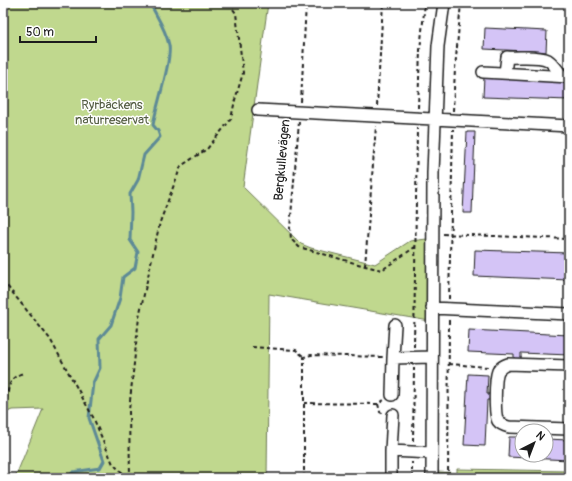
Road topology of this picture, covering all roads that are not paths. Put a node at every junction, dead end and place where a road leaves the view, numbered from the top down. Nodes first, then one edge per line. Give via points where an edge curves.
1 (444, 3) edge
2 (483, 72) dead end
3 (505, 73) junction
4 (566, 77) edge
5 (258, 110) dead end
6 (436, 120) junction
7 (569, 126) edge
8 (432, 308) junction
9 (569, 314) edge
10 (395, 325) dead end
11 (432, 357) junction
12 (393, 358) junction
13 (569, 366) edge
14 (392, 395) road end
15 (393, 415) dead end
16 (569, 429) edge
17 (391, 451) junction
18 (432, 453) junction
19 (391, 478) edge
20 (432, 478) edge

1 - 6 street via 438,46
2 - 3 street
3 - 4 street
3 - 4 street via 507,57 539,58 548,60
5 - 6 street
6 - 7 street
6 - 8 street
8 - 9 street
8 - 11 street
10 - 12 street
11 - 12 street
11 - 18 street
12 - 14 street
13 - 16 street via 508,364 501,368 497,378 496,413 502,425 509,427
15 - 17 street
17 - 18 street
17 - 19 street
18 - 20 street

